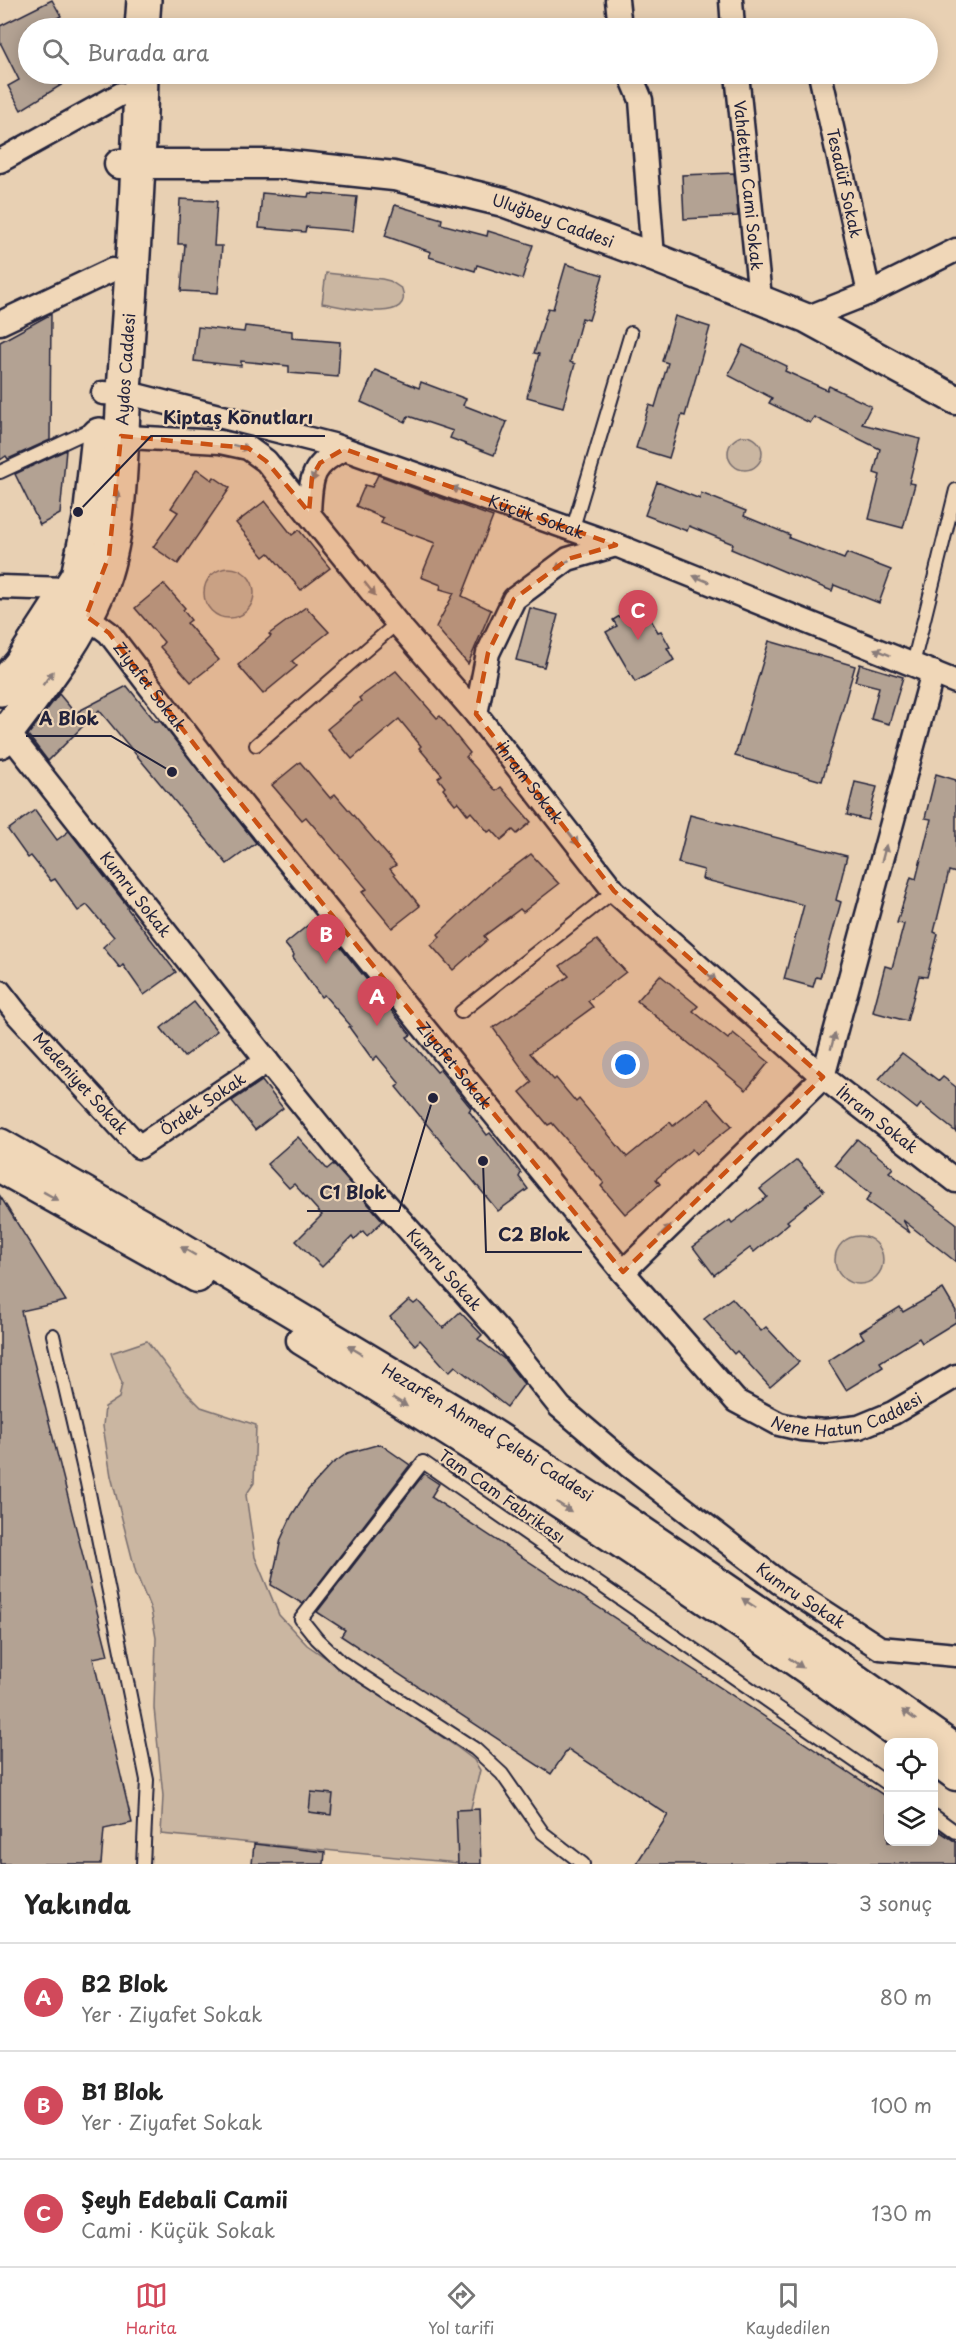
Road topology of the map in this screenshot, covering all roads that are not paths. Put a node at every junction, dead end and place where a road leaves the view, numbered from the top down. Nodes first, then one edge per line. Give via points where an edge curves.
1 (125, 0) edge
2 (144, 0) edge
3 (617, 0) edge
4 (730, 0) edge
5 (124, 18) edge
6 (143, 18) edge
7 (619, 18) edge
8 (732, 18) edge
9 (122, 84) edge
10 (128, 84) edge
11 (624, 84) edge
12 (634, 84) edge
13 (738, 84) edge
14 (822, 84) edge
15 (641, 100) junction
16 (0, 161) edge
17 (129, 164) junction
18 (956, 250) edge
19 (653, 257) junction
20 (112, 270) junction
21 (868, 293) junction
22 (760, 298) junction
23 (806, 318) junction
24 (0, 323) edge
25 (631, 333) dead end
26 (956, 400) edge
27 (110, 417) junction
28 (344, 449) junction
29 (0, 472) edge
30 (956, 490) edge
31 (309, 513) junction
32 (572, 531) junction
33 (616, 545) junction
34 (0, 586) edge
35 (68, 589) junction
36 (86, 616) junction
37 (397, 623) junction
38 (923, 668) junction
39 (956, 682) edge
40 (0, 689) edge
41 (476, 714) junction
42 (4, 736) edge
43 (256, 745) dead end
44 (614, 891) junction
45 (0, 993) edge
46 (461, 1012) dead end
47 (267, 1061) junction
48 (824, 1077) junction
49 (0, 1143) edge
50 (139, 1147) joint
51 (0, 1168) edge
52 (956, 1181) edge
53 (623, 1272) junction
54 (52, 1335) dead end
55 (956, 1376) edge
56 (735, 1401) joint
57 (956, 1655) edge
58 (902, 1738) edge
59 (956, 1749) edge
60 (938, 1763) edge
61 (956, 1776) edge
62 (884, 1781) edge
63 (938, 1819) edge
64 (956, 1832) edge
65 (143, 1864) edge
66 (583, 1864) edge

1 - 5 main road
2 - 6 main road
3 - 7 street
4 - 8 street
9 - 16 street
10 - 17 main road, Aydos Caddesi
11 - 15 street
12 - 15 street
13 - 22 street, Vahdettin Cami Sokak
14 - 21 street, Tesadüf Sokak
15 - 19 street
17 - 19 street, Uluğbey Caddesi via 281,164 394,176 503,202
17 - 20 main road, Aydos Caddesi
17 - 27 main road, Aydos Caddesi
18 - 21 street
19 - 22 street, Uluğbey Caddesi
20 - 24 street
20 - 27 main road, Aydos Caddesi
21 - 23 street
22 - 23 street, Uluğbey Caddesi
23 - 26 street, Uluğbey Caddesi
25 - 32 lane
27 - 28 street, Küçük Sokak via 231,417
27 - 29 lane
27 -> 31 street, İhram Sokak via 248,448 266,461
27 - 35 main road, Aydos Caddesi via 86,545 78,576
36 -> 27 main road, Aydos Caddesi via 100,588 114,524
28 -> 31 street via 320,463 312,477
32 -> 28 street, Küçük Sokak
30 - 38 lane
31 -> 37 street, İhram Sokak
32 - 33 street, Küçük Sokak
38 -> 33 street, Küçük Sokak
33 -> 41 street via 568,559 514,599 488,653
34 - 35 street
35 - 40 main road, Aydos Caddesi via 21,664
42 -> 36 main road, Aydos Caddesi via 72,644
36 - 53 street, Ziyafet Sokak via 109,633 218,774
37 - 41 street, İhram Sokak
37 - 43 lane
38 - 39 street, Küçük Sokak
48 -> 38 street
41 -> 44 street, İhram Sokak
42 - 47 street, Kumru Sokak
44 - 46 lane
44 -> 48 street, İhram Sokak
45 - 50 street, Medeniyet Sokak
47 - 50 street, Ördek Sokak
47 - 57 street, Kumru Sokak via 353,1167 500,1330 560,1407 780,1583 880,1648
48 - 52 street, İhram Sokak
53 -> 48 street
59 -> 49 street, Hezarfen Ahmed Çelebi Caddesi via 760,1611 483,1427
51 -> 58 street, Hezarfen Ahmed Çelebi Caddesi via 211,1286 447,1431 707,1602
53 - 56 street, Ziyafet Sokak
54 - 65 lane via 87,1483 147,1780
55 - 56 street, Nene Hatun Caddesi via 893,1413 859,1427 825,1431 780,1424
60 - 61 street
62 - 66 lane, Tam Cam Fabrikası via 423,1462 301,1619 340,1662 475,1749 502,1774 543,1833
63 - 64 lane

